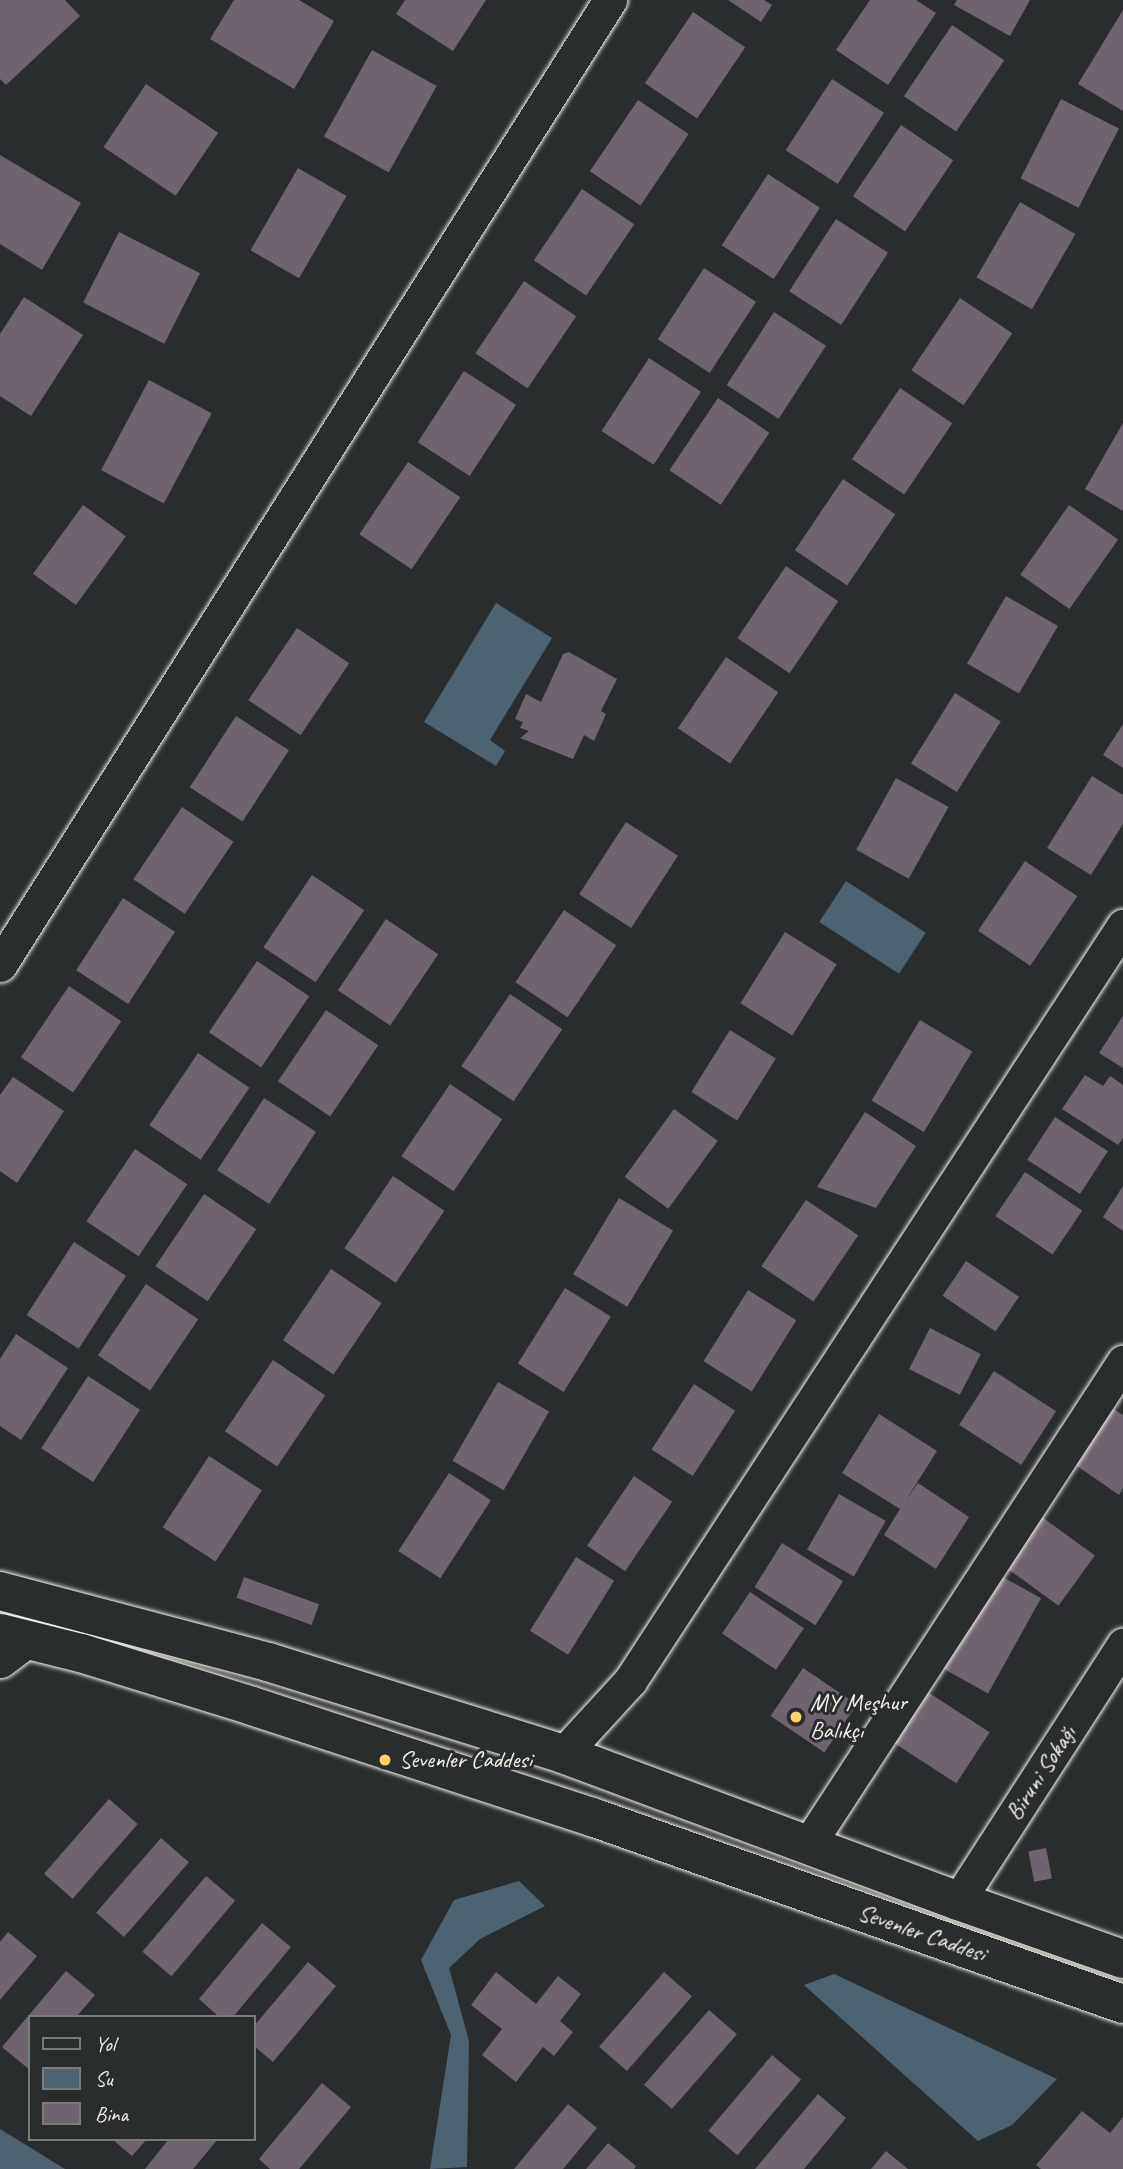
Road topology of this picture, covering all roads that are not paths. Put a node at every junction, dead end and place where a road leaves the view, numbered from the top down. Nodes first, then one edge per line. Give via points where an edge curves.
1 (610, 0) edge
2 (1123, 926) edge
3 (0, 965) edge
4 (1123, 1362) edge
5 (0, 1591) edge
6 (8, 1644) edge
7 (1123, 1645) edge
8 (563, 1754) junction
9 (808, 1845) junction
10 (958, 1901) junction
11 (1123, 1959) edge
12 (1123, 2004) edge

1 - 3 street
2 - 8 street via 630,1681
4 - 9 street
5 - 8 main road, Sevenler Caddesi via 268,1661
6 - 12 main road, Sevenler Caddesi via 81,1653 212,1693 579,1812
7 - 10 street, Biruni Sokağı
8 - 9 main road, Sevenler Caddesi
9 - 10 main road, Sevenler Caddesi
10 - 11 main road, Sevenler Caddesi

